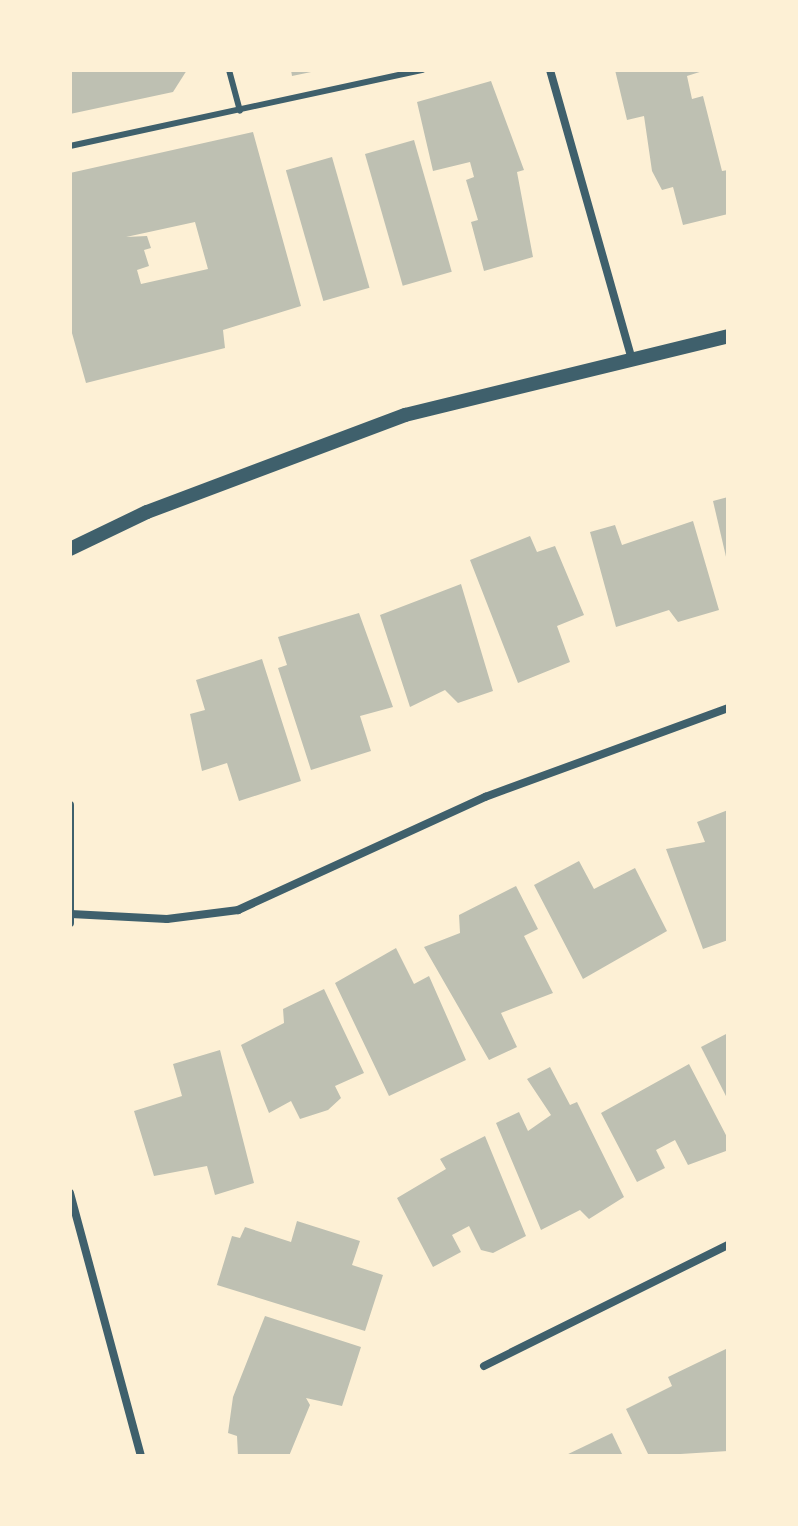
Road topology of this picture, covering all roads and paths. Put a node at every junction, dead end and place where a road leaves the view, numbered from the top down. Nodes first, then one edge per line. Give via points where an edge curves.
1 (229, 70) edge
2 (423, 70) edge
3 (550, 70) edge
4 (240, 111) junction
5 (70, 146) edge
6 (728, 336) edge
7 (631, 356) junction
8 (70, 549) edge
9 (728, 708) edge
10 (70, 805) edge
11 (71, 919) edge
12 (70, 1193) edge
13 (728, 1245) edge
14 (484, 1366) dead end
15 (141, 1456) edge

1 - 4 lane
2 - 4 lane
3 - 7 street
4 - 5 lane
6 - 7 street
7 - 8 street via 405,415 147,512
9 - 11 street via 485,797 238,910 167,919
10 - 11 street
12 - 15 street
13 - 14 street

